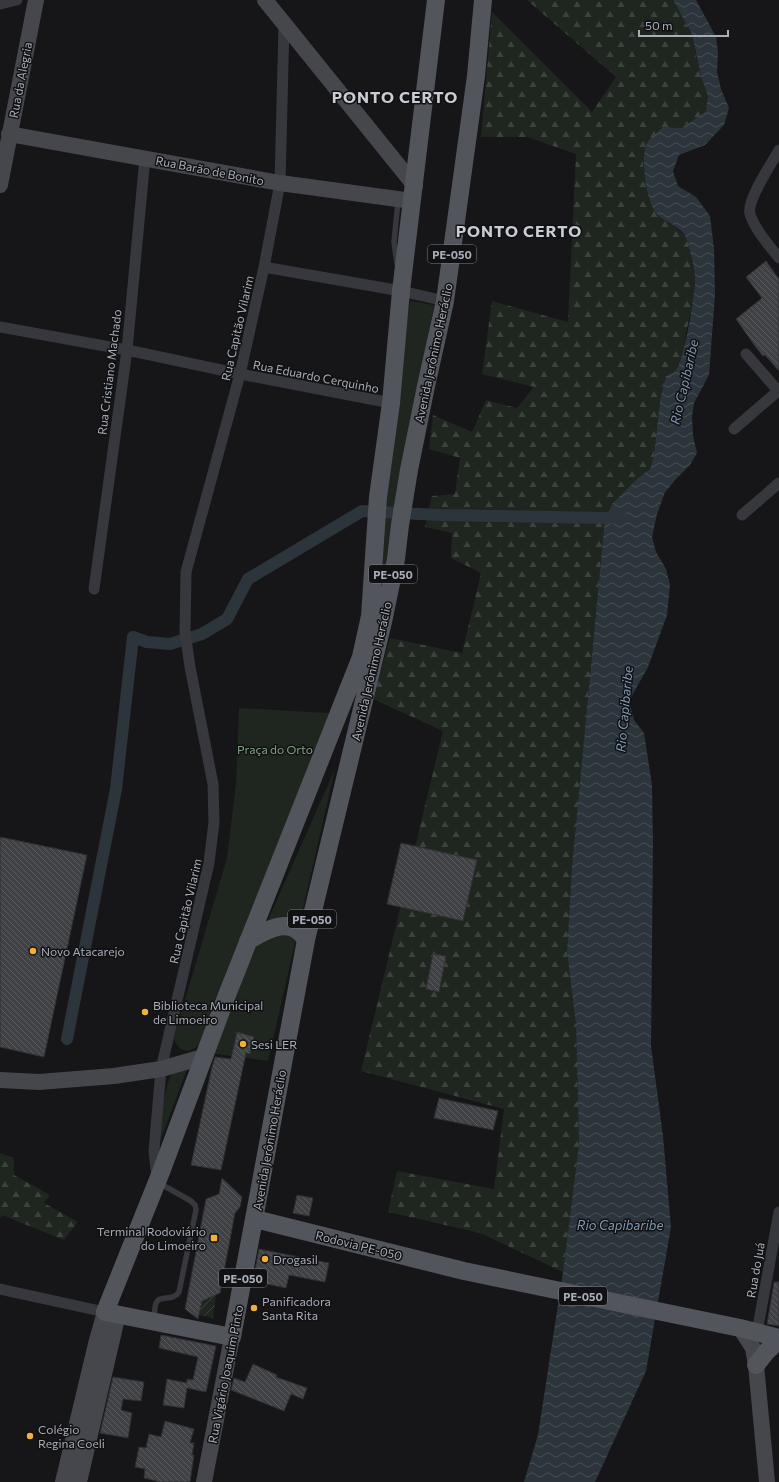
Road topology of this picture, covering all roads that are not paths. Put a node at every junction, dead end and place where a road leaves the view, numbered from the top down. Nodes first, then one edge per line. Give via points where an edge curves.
1 (17, 0) edge
2 (36, 0) edge
3 (265, 0) edge
4 (436, 0) edge
5 (483, 0) edge
6 (0, 4) edge
7 (284, 24) junction
8 (9, 134) junction
9 (779, 150) edge
10 (145, 158) junction
11 (280, 183) junction
12 (0, 184) edge
13 (408, 195) junction
14 (779, 258) edge
15 (264, 267) junction
16 (402, 283) junction
17 (445, 301) junction
18 (0, 327) edge
19 (126, 350) junction
20 (746, 354) dead end
21 (240, 374) junction
22 (778, 392) edge
23 (391, 403) junction
24 (734, 429) dead end
25 (779, 482) edge
26 (742, 515) dead end
27 (94, 589) dead end
28 (306, 940) junction
29 (248, 941) junction
30 (203, 1057) junction
31 (161, 1069) junction
32 (0, 1080) edge
33 (157, 1181) junction
34 (779, 1212) edge
35 (255, 1219) junction
36 (0, 1289) edge
37 (112, 1313) junction
38 (155, 1322) junction
39 (749, 1330) junction
40 (232, 1337) junction
41 (779, 1339) edge
42 (756, 1366) junction
43 (63, 1482) edge
44 (79, 1482) edge
45 (204, 1482) edge
46 (767, 1482) edge

1 - 6 street
2 - 8 street, Rua da Alegria
3 - 7 street
4 - 13 main road, Avenida Jerônimo Heráclio / PE-050
5 - 17 main road, Avenida Jerônimo Heráclio / PE-050 via 476,76
7 - 11 street, Rua Capitão Vilarim
7 - 13 street
8 - 10 street, Rua Barão de Bonito
8 - 12 street, Rua da Alegria
9 - 14 street via 749,208 755,226
10 - 11 street, Rua Barão de Bonito
10 - 19 street, Rua Cristiano Machado
11 - 13 street, Rua Barão de Bonito
11 - 15 street, Rua Capitão Vilarim
13 - 16 main road, Avenida Jerônimo Heráclio / PE-050
15 - 16 street
15 - 21 street, Rua Capitão Vilarim
16 - 17 street
16 - 23 main road, Avenida Jerônimo Heráclio / PE-050
17 - 28 main road, Avenida Jerônimo Heráclio / PE-050 via 424,393 383,622
18 - 19 street, Rua Eduardo Cerquinho
19 - 21 street, Rua Eduardo Cerquinho
19 - 27 street, Rua Cristiano Machado
20 - 22 street
21 - 23 street, Rua Eduardo Cerquinho
21 - 31 street, Rua Capitão Vilarim via 186,572 185,632 212,784 214,822 209,863
22 - 24 street
23 - 29 main road, Avenida Jerônimo Heráclio / PE-050 via 378,497 370,616 361,657
25 - 26 street
28 - 29 main road via 296,928 284,926 271,929
28 - 35 main road, Avenida Jerônimo Heráclio / PE-050
29 - 30 main road, Avenida Jerônimo Heráclio / PE-050
30 - 31 street
30 - 33 main road, Avenida Jerônimo Heráclio / PE-050
31 - 32 street via 39,1082
31 - 33 street, Rua Capitão Vilarim via 154,1151
33 - 37 main road, PE-050
33 - 38 lane via 191,1201 196,1210 179,1292 177,1296 160,1298 157,1301 154,1311
34 - 39 street, Rua do Juá
35 - 39 main road, Rodovia PE-050 / PE-050 via 464,1271
35 - 40 main road, Rua Vigário Joaquim Pinto / PE-050
36 - 37 street
37 - 38 main road
37 - 43 street via 96,1344
37 - 44 street
38 - 40 main road
39 - 41 main road, PE-050
39 - 42 street
40 - 45 street, Rua Vigário Joaquim Pinto
41 - 42 main road
42 - 46 street

